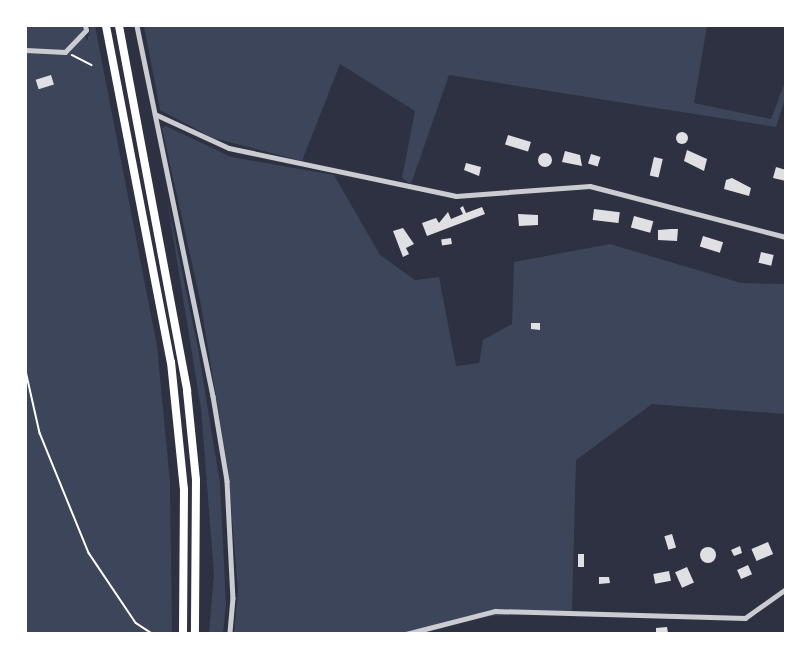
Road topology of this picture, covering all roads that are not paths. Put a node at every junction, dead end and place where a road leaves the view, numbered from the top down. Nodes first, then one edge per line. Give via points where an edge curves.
1 (85, 26) edge
2 (106, 26) edge
3 (118, 26) edge
4 (137, 26) edge
5 (26, 50) edge
6 (155, 114) junction
7 (786, 237) edge
8 (786, 590) edge
9 (183, 633) edge
10 (195, 633) edge
11 (230, 633) edge
12 (406, 633) edge

1 - 5 street via 86,30 65,52
2 - 9 highway via 172,372 184,489
3 - 10 highway via 187,391 196,480
4 - 6 street
6 - 7 street via 229,148 456,196 590,186
6 - 11 street via 227,481 233,598
8 - 12 street via 745,618 495,611

